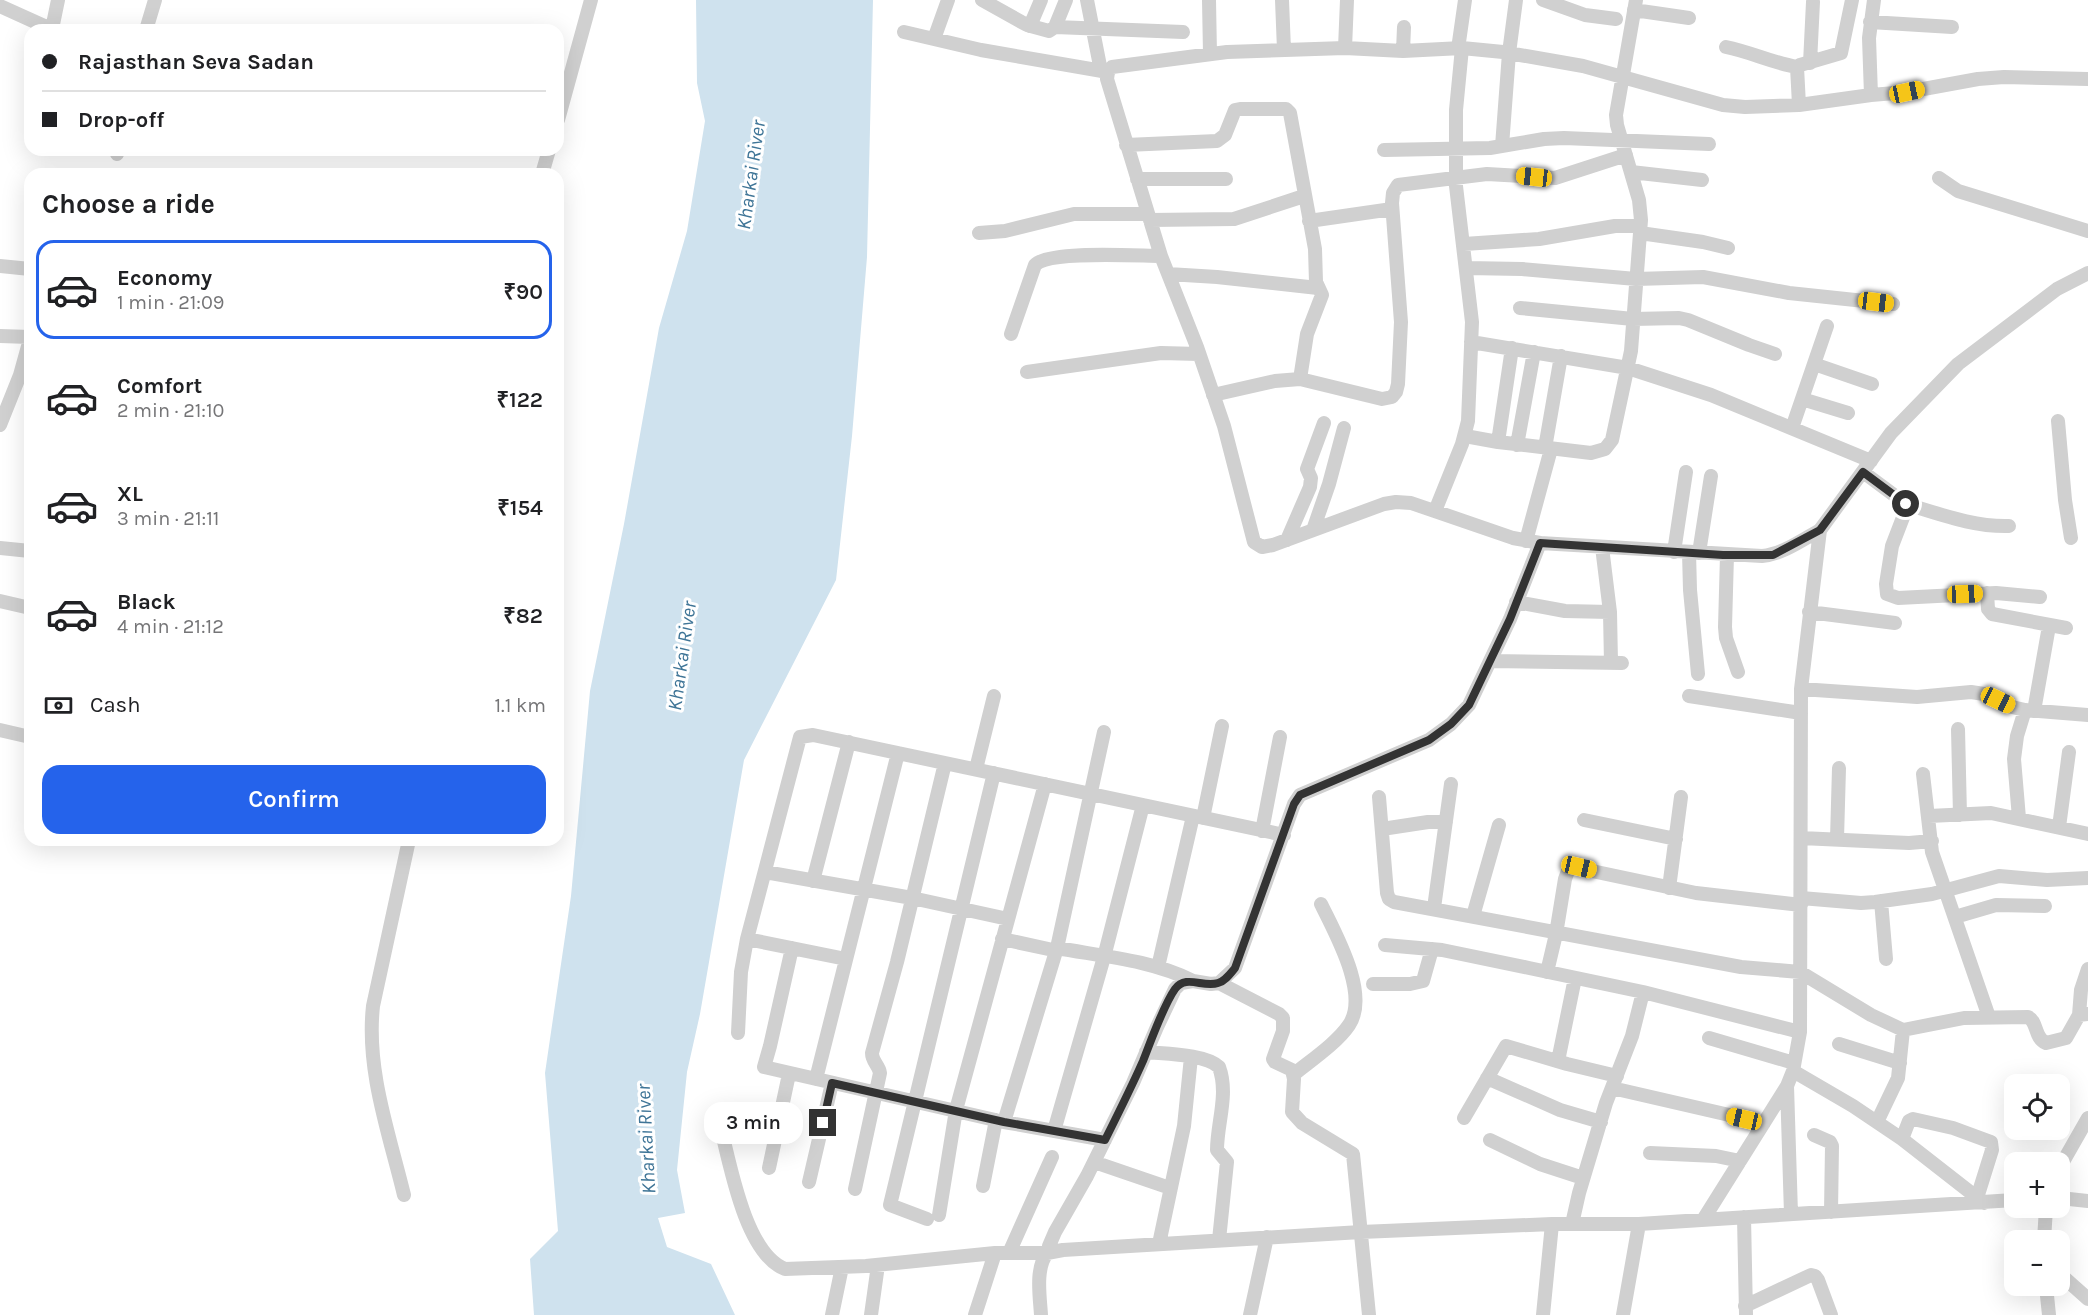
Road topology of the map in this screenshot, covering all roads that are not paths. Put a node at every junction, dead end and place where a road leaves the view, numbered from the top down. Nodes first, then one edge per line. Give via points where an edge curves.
1 (58, 0) edge
2 (153, 0) edge
3 (591, 0) edge
4 (948, 0) edge
5 (982, 0) edge
6 (1041, 0) edge
7 (1066, 0) edge
8 (1088, 0) edge
9 (1209, 0) edge
10 (1282, 0) edge
11 (1347, 0) edge
12 (1465, 0) edge
13 (1516, 0) edge
14 (1543, 0) edge
15 (1852, 0) edge
16 (1874, 0) edge
17 (1813, 2) dead end
18 (1635, 5) edge
19 (0, 6) edge
20 (1689, 18) dead end
21 (1616, 19) dead end
22 (1870, 22) junction
23 (39, 24) edge
24 (53, 24) edge
25 (147, 24) edge
26 (1030, 26) junction
27 (1055, 27) junction
28 (1404, 27) dead end
29 (1952, 27) dead end
30 (1093, 28) junction
31 (904, 32) dead end
32 (1183, 32) dead end
33 (934, 39) junction
34 (1726, 47) dead end
35 (1345, 48) junction
36 (1460, 49) junction
37 (1284, 50) junction
38 (1403, 51) junction
39 (1509, 53) junction
40 (1210, 54) junction
41 (1804, 65) junction
42 (1105, 71) junction
43 (1622, 76) junction
44 (2088, 79) edge
45 (1871, 95) junction
46 (564, 98) edge
47 (1799, 105) junction
48 (1622, 140) junction
49 (1709, 144) dead end
50 (1126, 145) junction
51 (1502, 146) junction
52 (1456, 149) junction
53 (1384, 150) dead end
54 (1626, 155) junction
55 (1631, 172) junction
56 (1456, 178) junction
57 (1939, 178) dead end
58 (1137, 179) junction
59 (1226, 179) dead end
60 (1702, 180) dead end
61 (1304, 196) junction
62 (1392, 209) junction
63 (1149, 217) junction
64 (1309, 221) junction
65 (1640, 230) junction
66 (2088, 231) edge
67 (979, 232) dead end
68 (1464, 244) junction
69 (1728, 248) dead end
70 (1161, 256) junction
71 (0, 266) edge
72 (1467, 268) junction
73 (24, 269) edge
74 (2088, 273) edge
75 (1168, 274) junction
76 (1636, 279) junction
77 (1317, 288) junction
78 (1893, 304) dead end
79 (1520, 308) dead end
80 (1633, 319) junction
81 (1827, 326) dead end
82 (1011, 334) dead end
83 (0, 336) edge
84 (24, 338) edge
85 (1471, 342) junction
86 (1512, 348) junction
87 (1534, 352) junction
88 (1199, 354) junction
89 (1774, 354) dead end
90 (1561, 356) junction
91 (24, 363) edge
92 (1814, 364) junction
93 (1628, 368) junction
94 (1027, 372) dead end
95 (1300, 379) junction
96 (1872, 384) dead end
97 (1213, 395) junction
98 (1802, 399) junction
99 (1848, 413) dead end
100 (2058, 421) dead end
101 (1324, 423) dead end
102 (0, 425) edge
103 (1344, 428) dead end
104 (1792, 428) junction
105 (1465, 436) junction
106 (1498, 442) junction
107 (1517, 445) junction
108 (1548, 449) junction
109 (1871, 460) junction
110 (1686, 472) dead end
111 (1863, 472) junction
112 (1711, 476) dead end
113 (1906, 504) junction
114 (1435, 512) junction
115 (2009, 526) dead end
116 (1313, 530) junction
117 (1820, 530) junction
118 (2071, 538) dead end
119 (1287, 540) junction
120 (1533, 542) junction
121 (1602, 547) junction
122 (0, 548) edge
123 (24, 550) edge
124 (1674, 552) junction
125 (1694, 553) junction
126 (1727, 555) junction
127 (1987, 594) junction
128 (2040, 597) dead end
129 (0, 602) edge
130 (1516, 602) junction
131 (24, 607) edge
132 (1610, 612) junction
133 (1809, 612) junction
134 (1895, 622) dead end
135 (2049, 626) junction
136 (2066, 628) dead end
137 (1490, 661) junction
138 (1738, 672) dead end
139 (1698, 674) dead end
140 (1801, 689) junction
141 (994, 696) dead end
142 (1689, 696) dead end
143 (2030, 711) junction
144 (1801, 713) junction
145 (2088, 715) edge
146 (1222, 726) dead end
147 (1958, 729) dead end
148 (0, 730) edge
149 (1104, 732) dead end
150 (24, 736) edge
151 (1280, 736) dead end
152 (849, 742) junction
153 (2069, 752) dead end
154 (898, 753) junction
155 (945, 763) junction
156 (1839, 768) dead end
157 (976, 769) junction
158 (994, 773) junction
159 (1923, 774) dead end
160 (1045, 784) junction
161 (1451, 784) dead end
162 (1091, 794) junction
163 (1379, 797) dead end
164 (1681, 797) dead end
165 (1143, 805) junction
166 (1960, 815) junction
167 (1929, 816) junction
168 (1198, 817) junction
169 (2019, 818) junction
170 (1584, 820) dead end
171 (1446, 822) junction
172 (1498, 825) dead end
173 (2059, 827) junction
174 (1382, 829) junction
175 (1262, 831) junction
176 (2088, 834) edge
177 (1284, 835) junction
178 (1801, 838) junction
179 (1837, 838) junction
180 (1676, 839) junction
181 (1932, 840) junction
182 (408, 846) edge
183 (765, 872) junction
184 (2088, 878) edge
185 (813, 881) junction
186 (1669, 888) junction
187 (863, 890) junction
188 (1946, 890) junction
189 (912, 898) junction
190 (1881, 901) junction
191 (1801, 902) junction
192 (1321, 904) dead end
193 (2045, 906) dead end
194 (961, 908) junction
195 (1434, 909) junction
196 (1473, 916) junction
197 (1955, 917) junction
198 (1008, 920) junction
199 (1556, 934) junction
200 (747, 939) junction
201 (1002, 939) junction
202 (1385, 945) dead end
203 (792, 948) junction
204 (1057, 948) junction
205 (1432, 949) junction
206 (1104, 957) junction
207 (846, 959) junction
208 (1886, 959) dead end
209 (1158, 967) junction
210 (2088, 969) edge
211 (1547, 972) junction
212 (1800, 972) junction
213 (1575, 978) junction
214 (1192, 981) junction
215 (1219, 983) junction
216 (1373, 984) dead end
217 (1643, 992) junction
218 (2083, 1014) edge
219 (1989, 1017) junction
220 (1903, 1030) junction
221 (1800, 1032) junction
222 (738, 1033) dead end
223 (1709, 1038) dead end
224 (1839, 1044) dead end
225 (1146, 1052) junction
226 (1191, 1057) junction
227 (1558, 1061) junction
228 (1900, 1062) junction
229 (1794, 1067) junction
230 (789, 1074) junction
231 (1293, 1075) junction
232 (1487, 1078) junction
233 (816, 1079) junction
234 (1615, 1082) junction
235 (832, 1083) junction
236 (1787, 1086) junction
237 (876, 1092) junction
238 (914, 1101) junction
239 (956, 1110) junction
240 (717, 1112) dead end
241 (1464, 1118) dead end
242 (2088, 1118) edge
243 (1000, 1121) junction
244 (1600, 1122) junction
245 (1877, 1122) junction
246 (1764, 1123) junction
247 (1054, 1131) junction
248 (1814, 1135) dead end
249 (1902, 1139) junction
250 (1105, 1140) junction
251 (1490, 1140) dead end
252 (2069, 1152) edge
253 (1650, 1153) dead end
254 (1052, 1157) dead end
255 (1740, 1161) junction
256 (1094, 1162) junction
257 (770, 1168) dead end
258 (1584, 1178) junction
259 (809, 1182) dead end
260 (983, 1186) dead end
261 (1170, 1188) junction
262 (855, 1189) dead end
263 (404, 1195) dead end
264 (2070, 1199) edge
265 (1980, 1200) junction
266 (2004, 1200) edge
267 (2088, 1201) edge
268 (1831, 1212) junction
269 (1791, 1214) junction
270 (1744, 1217) junction
271 (1702, 1220) junction
272 (1552, 1224) junction
273 (1572, 1224) junction
274 (1639, 1224) junction
275 (1361, 1232) junction
276 (1267, 1237) junction
277 (1219, 1240) junction
278 (1160, 1244) junction
279 (1048, 1252) junction
280 (1002, 1253) junction
281 (878, 1265) junction
282 (842, 1267) junction
283 (2070, 1283) edge
284 (2047, 1296) edge
285 (2088, 1299) edge
286 (1745, 1310) edge
287 (832, 1315) edge
288 (872, 1315) edge
289 (975, 1315) edge
290 (1041, 1315) edge
291 (1250, 1315) edge
292 (1369, 1315) edge
293 (1543, 1315) edge
294 (1623, 1315) edge
295 (1831, 1315) edge
296 (2049, 1315) edge

1 - 24 street
2 - 25 street
3 - 46 street
4 - 33 street
5 - 26 street
6 - 26 street
7 - 27 street
8 - 30 street
9 - 40 street
10 - 37 street
11 - 35 street
12 - 36 street
13 - 39 street
14 - 21 street via 1585,15
15 - 41 street via 1841,53
16 - 22 street
17 - 41 street
18 - 20 street
18 - 43 street
19 - 23 street
22 - 29 street
22 - 45 street
26 - 27 street via 1049,31
27 - 30 street
28 - 38 street
30 - 32 street
30 - 42 street
31 - 33 street
33 - 42 street
34 - 41 street via 1781,65
35 - 37 street
35 - 38 street
36 - 38 street
36 - 39 street
36 - 52 street
37 - 40 street
39 - 43 street
39 - 51 street
40 - 42 street via 1122,64
41 - 47 street
42 - 50 street
43 - 47 street via 1723,105
43 - 48 street via 1616,115
44 - 45 street via 2004,77
45 - 47 street
48 - 49 street
48 - 51 street via 1545,139
48 - 54 street
50 - 58 street
50 - 61 street via 1217,141 1225,135 1235,110 1287,109
51 - 52 street
52 - 53 street
52 - 56 street
54 - 55 street
54 - 56 street via 1555,178 1500,174
55 - 60 street
55 - 65 street via 1639,200
56 - 62 street via 1398,185
56 - 68 street
57 - 66 street via 1958,191
58 - 59 street
58 - 63 street
61 - 63 street via 1234,219
61 - 64 street
62 - 64 street
62 - 95 street via 1401,322 1396,392 1382,399
63 - 67 street via 1074,214 1005,231
63 - 70 street
64 - 77 street
65 - 68 street via 1615,226 1539,239
65 - 69 street
65 - 76 street
68 - 72 street
70 - 75 street
70 - 82 street via 1042,259 1035,265
71 - 73 street
72 - 76 street
72 - 85 street
74 - 109 street via 2057,289 1958,364 1891,433
75 - 77 street
75 - 88 street
76 - 78 street via 1703,277 1789,293
76 - 80 street
77 - 95 street via 1322,295 1307,334
79 - 80 street
80 - 89 street via 1688,320
80 - 93 street
81 - 92 street
83 - 84 street
85 - 86 street
85 - 105 street
86 - 87 street
86 - 106 street
87 - 90 street
87 - 107 street
88 - 94 street via 1161,353
88 - 97 street
90 - 93 street
90 - 108 street
91 - 102 street
92 - 96 street
92 - 98 street
93 - 104 street via 1711,395
93 - 108 street via 1610,445 1591,453
95 - 97 street
97 - 119 street via 1254,542 1262,547
98 - 99 street
98 - 104 street
100 - 118 street
101 - 119 street via 1307,469 1310,487
103 - 116 street
104 - 109 street
105 - 106 street
105 - 114 street
106 - 107 street
107 - 108 street
108 - 120 street
109 - 111 street
110 - 124 street
111 - 113 street
111 - 117 street
112 - 125 street
113 - 115 street via 1969,523
113 - 127 street via 1892,546 1887,594 1898,598
114 - 116 street via 1396,502
114 - 120 street
116 - 119 street
117 - 126 street via 1773,555
117 - 133 street
120 - 121 street
120 - 130 street
121 - 124 street
121 - 132 street
122 - 123 street
124 - 125 street
125 - 126 street
125 - 139 street via 1690,590
126 - 138 street via 1726,638
127 - 128 street
127 - 135 street via 1992,614
129 - 131 street
130 - 132 street via 1558,610
130 - 137 street
132 - 137 street via 1616,663
133 - 134 street
133 - 140 street
135 - 136 street
135 - 143 street
137 - 177 street via 1469,705 1457,717 1429,740 1300,795
140 - 143 street via 1917,697 1971,692
140 - 144 street
141 - 157 street
142 - 144 street
143 - 145 street
143 - 169 street via 2017,736 2014,759
144 - 178 street
146 - 168 street
147 - 166 street
148 - 150 street
149 - 162 street
151 - 175 street
152 - 154 street
152 - 183 street via 813,735 800,737
152 - 185 street
153 - 173 street
154 - 155 street
154 - 187 street
155 - 157 street
155 - 189 street
156 - 179 street
157 - 158 street
158 - 160 street
158 - 194 street
159 - 167 street
160 - 162 street
160 - 198 street
161 - 171 street
162 - 165 street
162 - 204 street
163 - 174 street
164 - 180 street
165 - 168 street
165 - 206 street
166 - 167 street
166 - 169 street via 1991,813
167 - 181 street
168 - 175 street
168 - 209 street
169 - 173 street
170 - 180 street
171 - 174 street
171 - 195 street
172 - 196 street
173 - 176 street
174 - 195 street via 1389,899
175 - 177 street
177 - 215 street via 1235,968
178 - 179 street
178 - 191 street
179 - 181 street via 1909,843
180 - 186 street
181 - 188 street via 1932,852
182 - 263 street via 371,1026 372,1062
183 - 185 street
183 - 200 street
184 - 188 street via 1999,876
185 - 187 street
186 - 191 street
186 - 199 street via 1573,867 1565,879
187 - 189 street
187 - 207 street
188 - 190 street
188 - 197 street
189 - 194 street
189 - 237 street via 872,1053 880,1073
190 - 191 street
190 - 208 street
191 - 212 street
192 - 231 street via 1346,954 1355,1010 1347,1028
193 - 197 street via 1996,905
194 - 198 street
194 - 238 street
195 - 196 street
196 - 199 street
197 - 219 street
198 - 201 street
199 - 211 street
199 - 212 street via 1741,967
200 - 203 street
200 - 222 street
201 - 204 street
201 - 239 street
202 - 205 street
203 - 207 street
203 - 230 street via 764,1067
204 - 206 street
204 - 243 street
205 - 211 street
205 - 216 street via 1423,981
206 - 209 street
206 - 247 street
207 - 233 street
209 - 214 street
210 - 218 street via 2081,990
211 - 213 street
212 - 220 street
212 - 221 street
213 - 217 street
213 - 227 street
214 - 215 street
214 - 225 street via 1175,989
215 - 231 street via 1283,1018 1283,1031 1273,1059 1292,1070
217 - 221 street
217 - 234 street
218 - 219 street via 2066,1038 2046,1043 2038,1038 2031,1018
219 - 220 street
220 - 228 street
221 - 229 street
223 - 229 street
224 - 228 street
225 - 226 street
225 - 250 street
226 - 261 street via 1184,1126
226 - 277 street via 1215,1063 1221,1072 1217,1150 1227,1162
227 - 232 street via 1506,1046
227 - 234 street
228 - 245 street via 1898,1078
229 - 236 street
229 - 245 street
230 - 233 street
230 - 257 street
231 - 275 street via 1291,1105 1295,1118 1348,1150 1354,1159
232 - 241 street
232 - 244 street via 1560,1110
233 - 235 street
234 - 244 street
234 - 246 street
235 - 237 street
235 - 259 street
236 - 246 street
236 - 269 street
237 - 238 street
237 - 262 street
238 - 239 street
238 - 239 street via 890,1205 933,1217
239 - 243 street
240 - 282 street via 743,1212 765,1256 785,1269
242 - 252 street
243 - 247 street
243 - 260 street
244 - 258 street
245 - 249 street
246 - 255 street
247 - 250 street
248 - 268 street via 1832,1146
249 - 265 street
249 - 265 street via 1909,1120 1913,1119 1991,1142
250 - 256 street
251 - 258 street via 1540,1164
253 - 255 street
254 - 280 street
255 - 271 street
256 - 261 street
256 - 279 street
258 - 273 street
261 - 278 street
264 - 267 street
265 - 266 street
265 - 268 street
268 - 269 street
269 - 270 street
270 - 271 street
270 - 286 street
271 - 274 street
272 - 273 street
272 - 275 street
272 - 293 street
273 - 274 street
274 - 294 street
275 - 276 street
275 - 292 street
276 - 277 street
276 - 291 street
277 - 278 street
278 - 279 street
279 - 280 street
279 - 290 street via 1041,1266
280 - 281 street
280 - 289 street
281 - 282 street
281 - 288 street
282 - 287 street
283 - 285 street
284 - 296 street
286 - 295 street via 1811,1275 1818,1280

